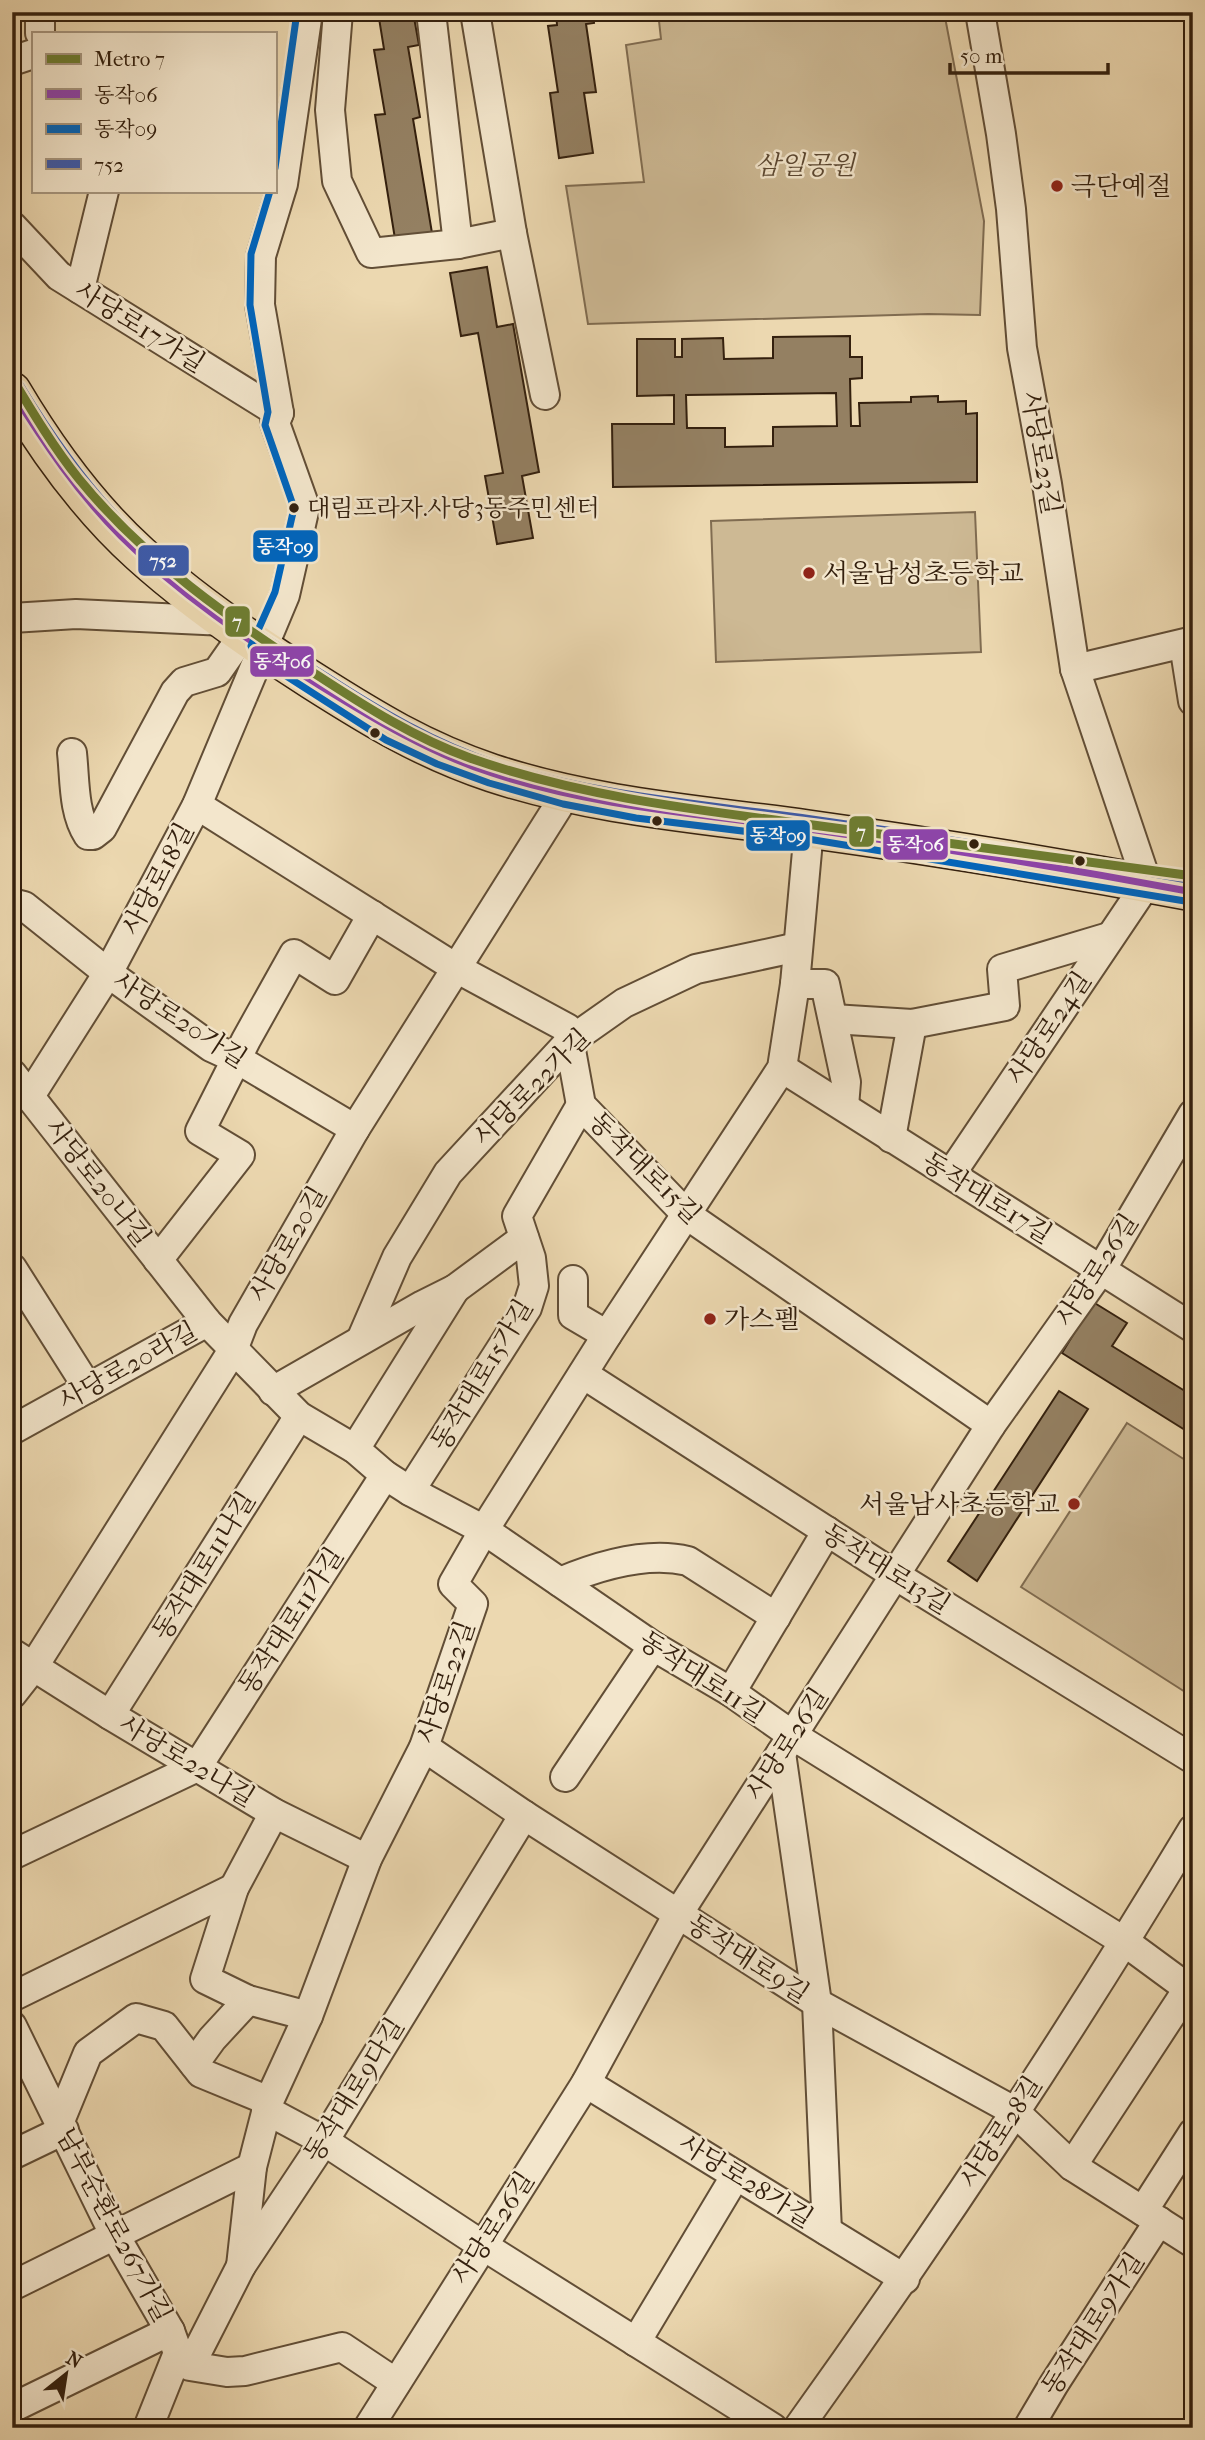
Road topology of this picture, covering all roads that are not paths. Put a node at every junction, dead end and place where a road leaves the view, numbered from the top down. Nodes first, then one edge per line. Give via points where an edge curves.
1 (40, 12) edge
2 (308, 12) edge
3 (338, 12) edge
4 (431, 12) edge
5 (475, 12) edge
6 (980, 12) edge
7 (40, 32) edge
8 (32, 54) edge
9 (12, 61) edge
10 (287, 66) edge
11 (104, 192) edge
12 (12, 226) edge
13 (512, 233) junction
14 (458, 244) junction
15 (80, 289) junction
16 (12, 391) edge
17 (545, 395) dead end
18 (279, 414) junction
19 (12, 618) edge
20 (243, 635) junction
21 (1189, 643) edge
22 (1075, 669) junction
23 (1193, 701) edge
24 (72, 753) dead end
25 (566, 794) junction
26 (197, 805) junction
27 (809, 829) junction
28 (1147, 883) junction
29 (1193, 892) edge
30 (12, 903) edge
31 (372, 915) junction
32 (1110, 937) junction
33 (798, 947) junction
34 (456, 968) junction
35 (108, 973) junction
36 (795, 984) junction
37 (833, 1019) junction
38 (912, 1024) junction
39 (570, 1041) junction
40 (237, 1059) junction
41 (782, 1068) junction
42 (12, 1074) edge
43 (30, 1097) junction
44 (581, 1105) junction
45 (844, 1106) junction
46 (1193, 1114) edge
47 (355, 1129) junction
48 (891, 1138) junction
49 (951, 1174) junction
50 (687, 1215) junction
51 (524, 1238) junction
52 (158, 1260) junction
53 (12, 1268) edge
54 (1101, 1270) junction
55 (573, 1280) dead end
56 (455, 1289) junction
57 (20, 1299) edge
58 (527, 1308) junction
59 (573, 1315) junction
60 (207, 1322) junction
61 (1193, 1328) edge
62 (607, 1335) junction
63 (361, 1340) junction
64 (233, 1350) junction
65 (583, 1374) junction
66 (88, 1388) junction
67 (273, 1391) junction
68 (299, 1416) junction
69 (991, 1424) junction
70 (12, 1430) edge
71 (355, 1449) junction
72 (385, 1475) junction
73 (410, 1491) junction
74 (484, 1530) junction
75 (827, 1531) junction
76 (895, 1575) junction
77 (560, 1582) junction
78 (776, 1617) junction
79 (653, 1646) junction
80 (23, 1660) edge
81 (731, 1692) junction
82 (12, 1694) edge
83 (110, 1716) junction
84 (786, 1744) junction
85 (425, 1747) junction
86 (1193, 1759) edge
87 (197, 1767) junction
88 (565, 1777) dead end
89 (274, 1813) junction
90 (524, 1815) junction
91 (1193, 1829) edge
92 (12, 1855) edge
93 (368, 1860) junction
94 (234, 1888) junction
95 (678, 1914) junction
96 (1125, 1942) junction
97 (1191, 1991) edge
98 (12, 1997) edge
99 (248, 2000) junction
100 (817, 2003) junction
101 (308, 2016) junction
102 (12, 2026) edge
103 (194, 2064) junction
104 (586, 2083) junction
105 (268, 2105) junction
106 (1014, 2111) junction
107 (62, 2126) junction
108 (1193, 2133) edge
109 (324, 2141) junction
110 (12, 2155) edge
111 (1072, 2166) junction
112 (252, 2167) junction
113 (736, 2175) junction
114 (1151, 2216) junction
115 (827, 2231) junction
116 (114, 2234) junction
117 (1193, 2243) edge
118 (482, 2245) junction
119 (241, 2266) junction
120 (905, 2279) junction
121 (12, 2286) edge
122 (170, 2332) junction
123 (636, 2342) junction
124 (396, 2383) junction
125 (12, 2407) edge
126 (148, 2428) edge
127 (368, 2428) edge
128 (773, 2428) edge
129 (798, 2428) edge
130 (1028, 2428) edge

1 - 7 street
2 - 10 street
3 - 14 street via 330,110 337,181 372,253
4 - 14 street
5 - 13 street
6 - 22 street, 사당로23길 via 1011,209 1022,348
8 - 9 street
10 - 18 street via 283,184 261,256 260,305
11 - 15 street
12 - 15 street, 사당로17가길 via 59,276
13 - 14 street
13 - 17 street
15 - 18 street, 사당로17가길
16 - 20 main road via 85,496 139,554
18 - 20 street via 275,423 305,506 285,595
19 - 20 street via 76,614
20 - 24 street via 217,672 184,682 175,692 102,828 93,835 82,825
20 - 25 main road via 390,730 493,773
20 - 26 street, 사당로18길
21 - 22 street
21 - 23 street
22 - 28 street, 사당로23길
25 - 27 main road via 637,808
25 - 34 street, 사당로20길
26 - 31 street
26 - 35 street, 사당로18길
27 - 28 main road
27 - 33 street, 사당로22길
28 - 29 main road
28 - 32 street, 사당로24길
30 - 35 street, 사당로20가길 via 24,906
31 - 34 street
31 - 40 street via 335,980 294,954
32 - 38 street via 1002,968 1005,1006
32 - 49 street, 사당로24길
33 - 36 street, 사당로22길
33 - 39 street, 사당로22가길 via 696,969 624,1003
34 - 39 street via 567,1028
34 - 47 street, 사당로20길
35 - 40 street, 사당로20가길 via 211,1047
35 - 43 street, 사당로18길
36 - 37 street via 825,984
36 - 41 street, 사당로22길
37 - 38 street
37 - 45 street via 846,1082
38 - 48 street
39 - 44 street, 동작대로15길
39 - 63 street, 사당로22가길 via 448,1172 397,1257
40 - 47 street, 사당로20가길
40 - 52 street, 사당로20나길 via 200,1131 240,1155
41 - 45 street, 동작대로17길
41 - 50 street, 사당로22길
42 - 43 street, 사당로20나길
43 - 52 street, 사당로20나길
44 - 50 street, 동작대로15길
44 - 51 street, 동작대로15가길 via 516,1216
45 - 48 street, 동작대로17길
46 - 54 street, 사당로26길
47 - 64 street, 사당로20길 via 243,1324
48 - 49 street, 동작대로17길
49 - 54 street, 동작대로17길
50 - 62 street, 사당로22길
50 - 69 street, 동작대로15길
51 - 56 street
51 - 58 street, 동작대로15가길 via 534,1286
52 - 60 street, 사당로20나길
53 - 57 street
54 - 61 street, 동작대로17길
54 - 69 street, 사당로26길
55 - 59 street
56 - 63 street
56 - 71 street
57 - 66 street
58 - 59 street
58 - 73 street, 동작대로15가길
59 - 62 street
60 - 64 street, 사당로20나길
60 - 66 street, 사당로20라길
62 - 65 street, 사당로22길
63 - 67 street
64 - 67 street, 동작대로11길
64 - 80 street, 사당로20길
65 - 74 street, 사당로22길
65 - 75 street, 동작대로13길
66 - 70 street, 사당로20라길
67 - 68 street, 동작대로11길
68 - 71 street, 동작대로11길
68 - 83 street, 동작대로11나길
69 - 76 street, 사당로26길
71 - 72 street, 동작대로11길
72 - 73 street, 동작대로11길
72 - 87 street, 동작대로11가길
73 - 74 street, 동작대로11길
74 - 77 street, 동작대로11길
74 - 85 street, 사당로22길 via 453,1584 473,1604
75 - 76 street, 동작대로13길
75 - 78 street
76 - 84 street, 사당로26길
76 - 86 street, 동작대로13길
77 - 78 street via 633,1560 671,1557 688,1561
77 - 79 street, 동작대로11길
78 - 81 street
79 - 81 street, 동작대로11길
79 - 88 street
80 - 82 street, 사당로20길
80 - 83 street, 사당로22나길
81 - 84 street, 동작대로11길
83 - 87 street, 사당로22나길
84 - 95 street, 사당로26길
84 - 96 street, 동작대로11길
84 - 100 street
85 - 90 street, 동작대로9길
85 - 93 street, 사당로22길
87 - 89 street, 사당로22나길
87 - 92 street
89 - 93 street, 사당로22나길
89 - 94 street
90 - 95 street, 동작대로9길
90 - 109 street, 동작대로9다길
91 - 96 street, 사당로28길
93 - 101 street, 사당로22길
94 - 98 street
94 - 99 street via 205,1979
95 - 100 street, 동작대로9길
95 - 104 street, 사당로26길
96 - 97 street, 동작대로11길
96 - 106 street, 사당로28길
97 - 111 street
99 - 101 street
99 - 103 street
100 - 106 street, 동작대로9길
100 - 115 street
101 - 105 street, 사당로22길
102 - 107 street, 남부순환로267가길
103 - 105 street via 201,2073
103 - 107 street via 163,2026 136,2018 88,2053
104 - 113 street, 사당로28가길
104 - 118 street, 사당로26길
105 - 109 street
105 - 112 street, 사당로22길
106 - 111 street, 동작대로9길
106 - 120 street, 사당로28길
107 - 110 street
107 - 116 street, 남부순환로267가길
108 - 114 street
109 - 118 street
109 - 119 street, 동작대로9다길
111 - 114 street, 동작대로9길
112 - 116 street
112 - 119 street, 사당로22길
113 - 115 street, 사당로28가길
113 - 123 street
114 - 117 street, 동작대로9길
114 - 130 street, 동작대로9가길
115 - 120 street, 사당로28가길
116 - 121 street
116 - 122 street, 남부순환로267가길
118 - 123 street
118 - 124 street, 사당로26길
119 - 124 street, 동작대로9다길 via 190,2366 245,2371 342,2347
120 - 129 street, 사당로28길
122 - 125 street
122 - 126 street, 남부순환로267가길 via 178,2353
123 - 128 street
124 - 127 street, 사당로26길

